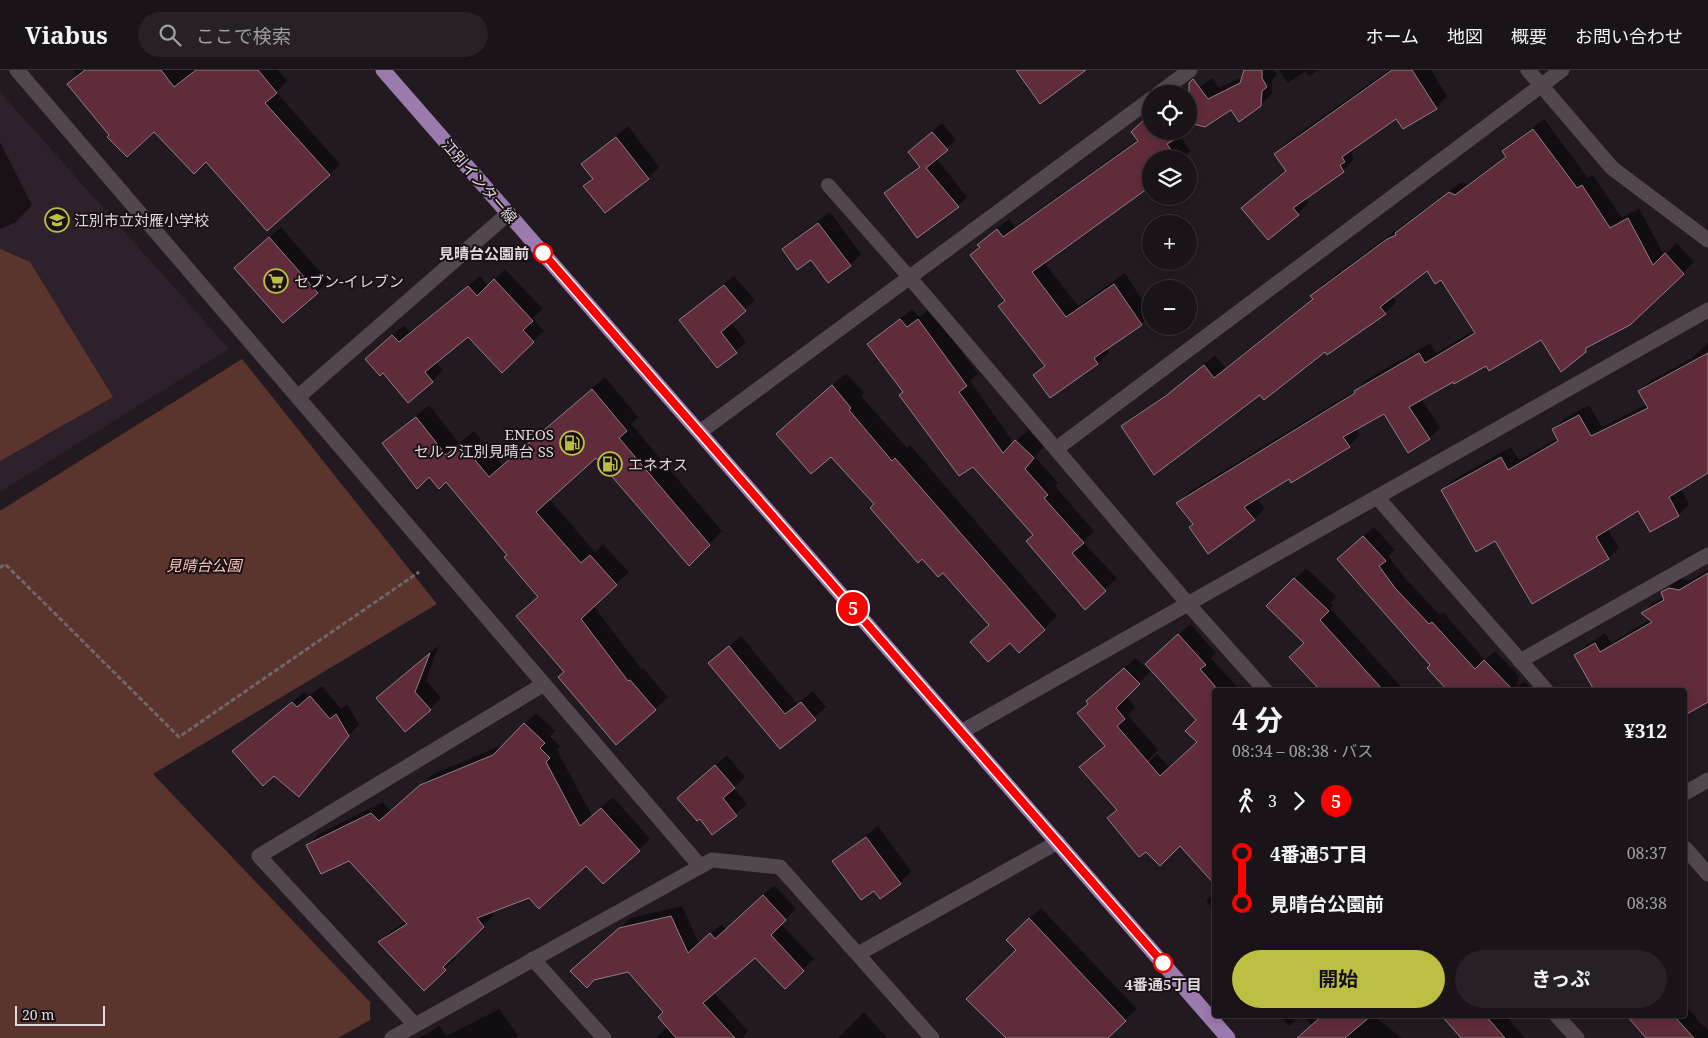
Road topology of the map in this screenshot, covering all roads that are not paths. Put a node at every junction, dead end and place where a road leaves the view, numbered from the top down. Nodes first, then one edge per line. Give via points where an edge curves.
1 (17, 70) edge
2 (383, 70) edge
3 (1190, 70) edge
4 (1528, 70) edge
5 (1562, 70) edge
6 (1170, 85) edge
7 (1540, 85) junction
8 (1142, 106) edge
9 (828, 185) dead end
10 (509, 213) junction
11 (1708, 240) edge
12 (910, 278) junction
13 (1708, 310) edge
14 (298, 397) junction
15 (700, 432) junction
16 (1056, 450) junction
17 (1377, 497) junction
18 (1708, 555) edge
19 (1188, 604) junction
20 (1520, 660) junction
21 (544, 684) junction
22 (1263, 688) edge
23 (1544, 688) edge
24 (961, 732) junction
25 (1708, 780) edge
26 (1687, 792) edge
27 (1058, 842) junction
28 (1687, 850) edge
29 (700, 866) junction
30 (1708, 874) edge
31 (858, 954) junction
32 (533, 959) junction
33 (1559, 1018) edge
34 (415, 1025) junction
35 (392, 1038) edge
36 (604, 1038) edge
37 (932, 1038) edge
38 (1228, 1038) edge
39 (1577, 1038) edge

1 - 14 street
2 - 10 main road, 江別インター線
3 - 6 street
4 - 7 street
5 - 7 street
7 - 11 street via 1612,168
7 - 16 street
8 - 12 street
9 - 12 lane
10 - 14 street
10 - 15 main road, 江別インター線
12 - 15 street
12 - 16 street
13 - 17 street
14 - 21 street
15 - 24 main road, 江別インター線
16 - 19 street
17 - 19 street
17 - 20 street
18 - 20 street
19 - 22 street
19 - 24 street
20 - 23 street
21 - 29 street
21 - 34 street via 259,856
24 - 27 main road, 江別インター線
25 - 26 street
27 - 31 street
27 - 38 main road, 江別インター線
28 - 30 street
29 - 31 street via 712,860 780,867
29 - 32 street
31 - 37 street
32 - 34 street
32 - 36 street
33 - 39 street
34 - 35 street

